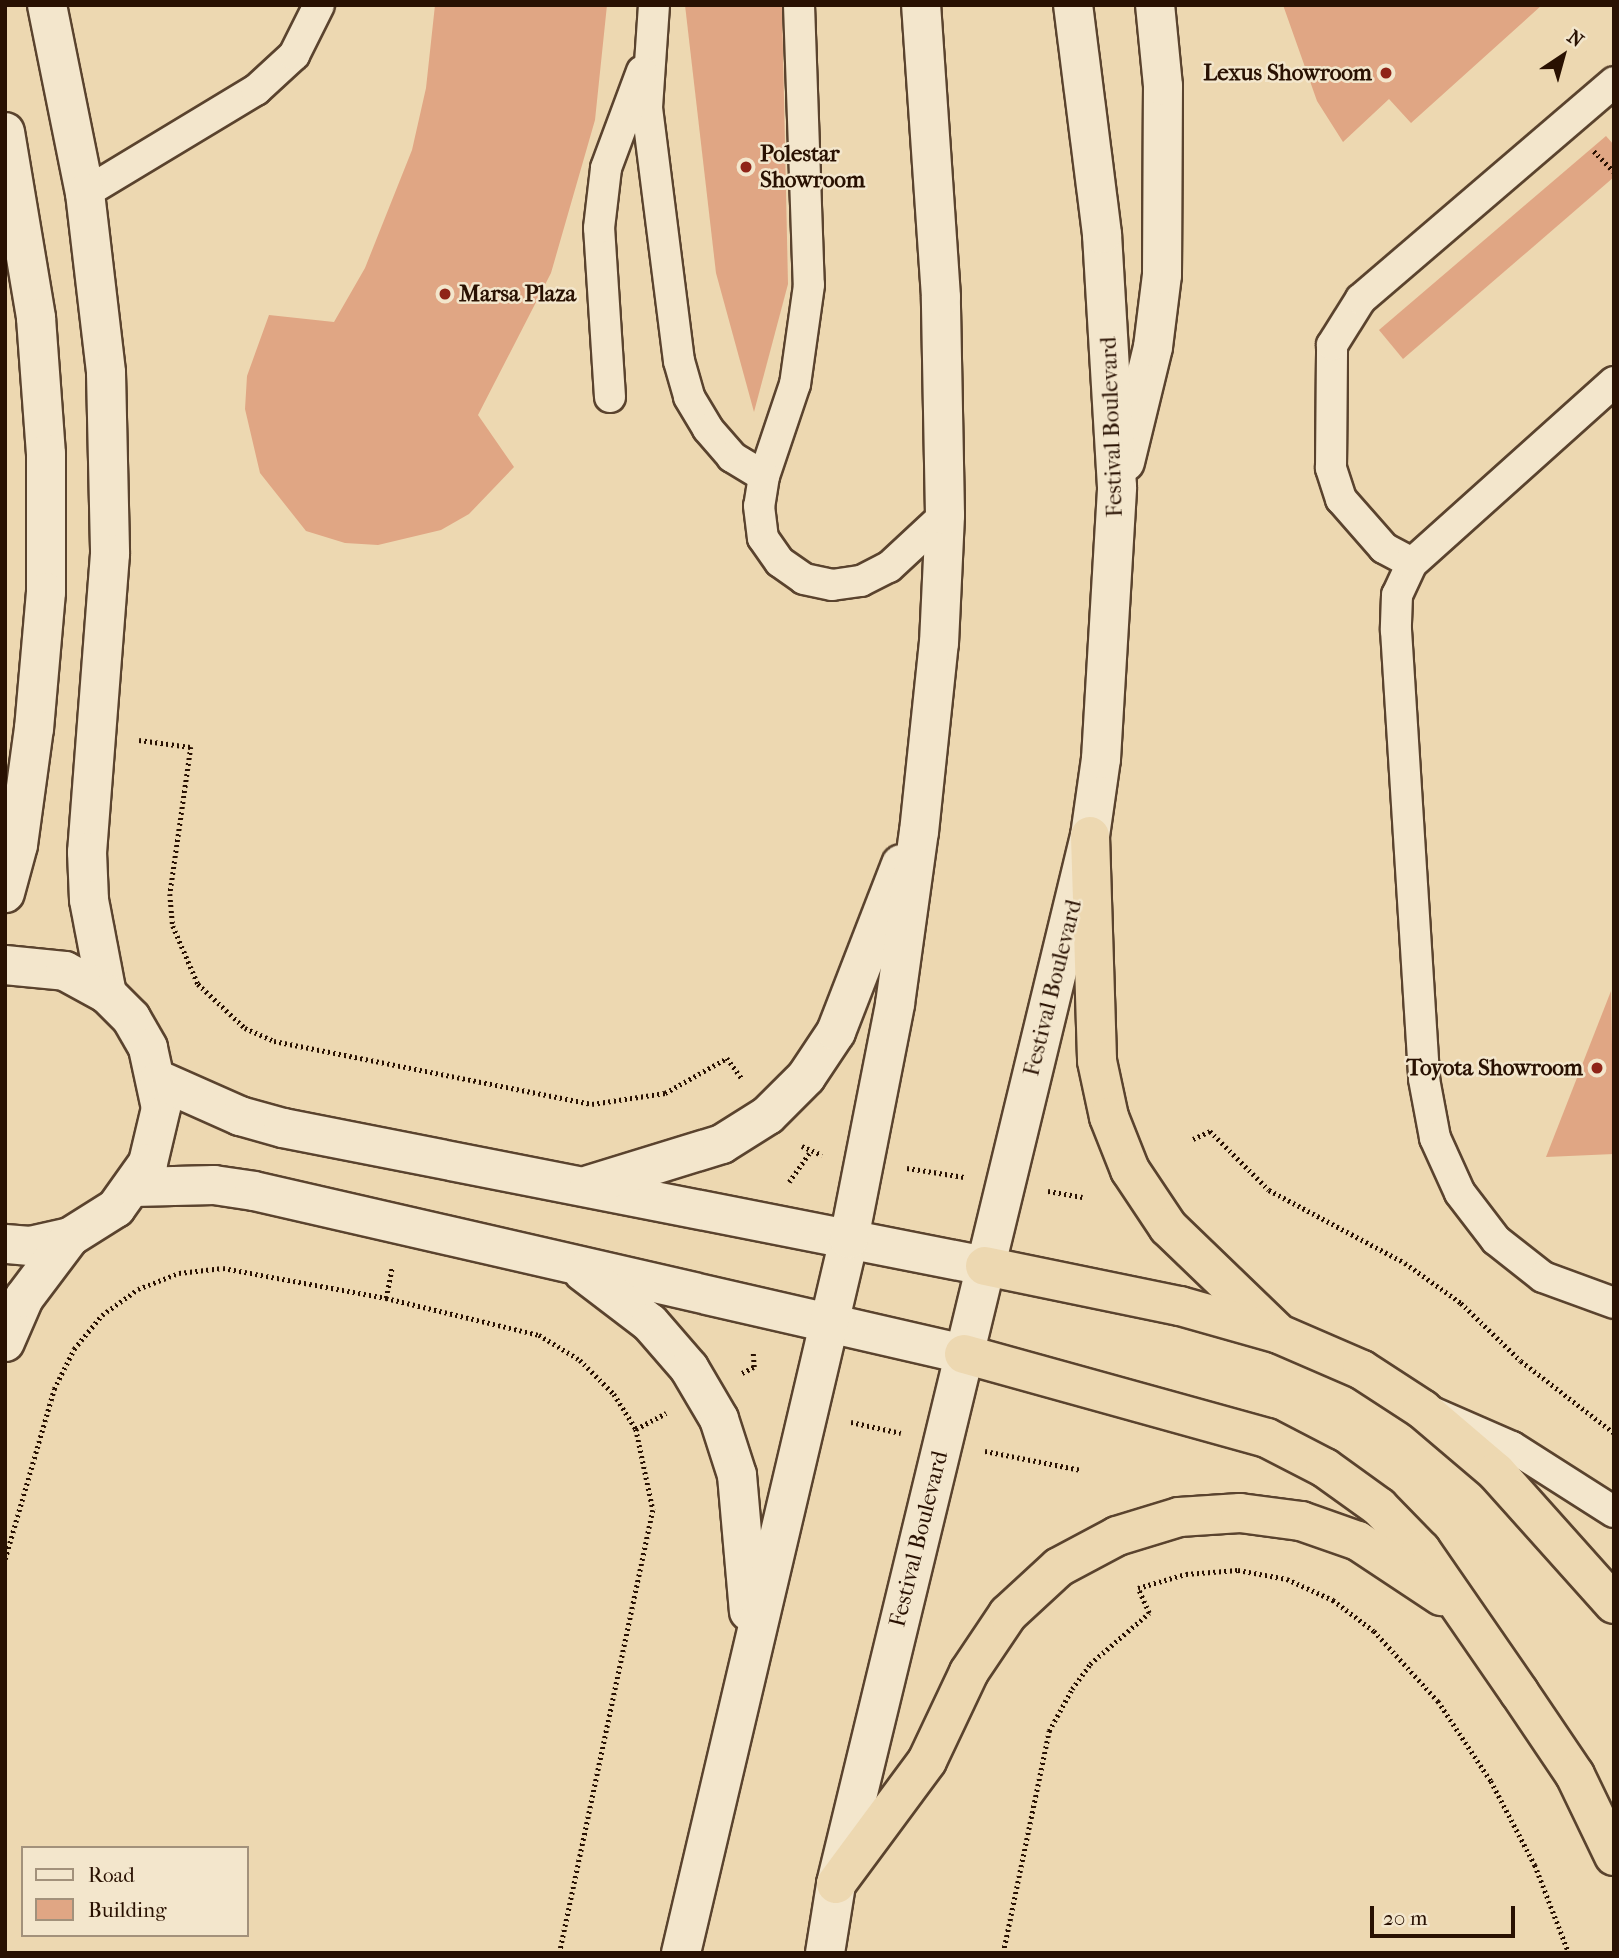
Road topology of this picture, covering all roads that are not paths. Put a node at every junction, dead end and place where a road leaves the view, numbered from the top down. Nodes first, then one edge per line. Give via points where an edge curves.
1 (47, 5) edge
2 (319, 5) edge
3 (654, 5) edge
4 (799, 5) edge
5 (921, 5) edge
6 (1073, 5) edge
7 (1155, 5) edge
8 (649, 55) junction
9 (1614, 82) edge
10 (5, 132) edge
11 (85, 192) junction
12 (1614, 382) edge
13 (610, 397) dead end
14 (764, 476) junction
15 (1117, 487) junction
16 (945, 515) junction
17 (1412, 562) junction
18 (919, 832) junction
19 (1090, 836) junction
20 (5, 893) edge
21 (5, 965) edge
22 (107, 994) junction
23 (159, 1080) junction
24 (583, 1186) junction
25 (134, 1187) junction
26 (70, 1237) junction
27 (849, 1239) junction
28 (5, 1244) edge
29 (573, 1264) junction
30 (985, 1266) junction
31 (1614, 1303) edge
32 (831, 1323) junction
33 (1279, 1334) junction
34 (5, 1342) edge
35 (964, 1354) junction
36 (1422, 1409) junction
37 (1614, 1512) edge
38 (1614, 1604) edge
39 (1467, 1617) junction
40 (752, 1638) junction
41 (1614, 1856) edge
42 (836, 1884) junction
43 (681, 1953) edge
44 (824, 1953) edge

1 - 11 main road
2 - 11 lane via 294,55 257,90
3 - 8 lane
4 - 14 lane via 809,285 795,384
5 - 16 main road via 940,284
6 - 15 main road, Festival Boulevard via 1102,234
7 - 15 main road via 1163,86 1162,275 1153,347
8 - 13 lane via 606,168 599,228
8 - 14 lane via 647,108 679,362 689,397 708,429 732,457
9 - 17 lane via 1361,299 1332,345 1331,468 1341,499 1384,548
10 - 20 main road via 36,318 46,454 46,592 34,727 18,845
11 - 22 main road via 106,373 110,554 87,852 89,900
12 - 17 lane
14 - 16 lane via 759,506 763,538 780,562 804,579 832,585 861,581 889,567
15 - 19 main road, Festival Boulevard via 1110,665
16 - 18 main road via 939,643
17 - 31 lane via 1397,595 1396,630 1424,1079 1435,1138 1460,1193 1496,1240 1543,1277
18 - 24 main road via 875,923 836,1032 806,1077 768,1115 722,1144
18 - 27 main road
19 - 30 main road, Festival Boulevard
19 - 33 highway via 1097,1061 1109,1117 1130,1170 1168,1227
21 - 22 main road via 65,971
22 - 23 main road via 131,1018
23 - 24 main road via 240,1116 283,1128
23 - 25 main road via 158,1136
24 - 27 main road
25 - 26 main road via 116,1208
25 - 29 main road via 214,1185 254,1191
26 - 28 main road via 30,1246
26 - 34 main road via 24,1298
27 - 30 main road
27 - 32 main road
29 - 32 main road
29 - 40 main road via 650,1323 689,1368 719,1419 737,1475
30 - 33 highway via 1180,1306
30 - 35 main road, Festival Boulevard
32 - 35 main road
32 - 40 main road
33 - 36 highway via 1362,1370
35 - 39 highway via 1204,1417 1267,1438 1313,1462 1378,1507 1413,1542
35 - 42 main road, Festival Boulevard
36 - 37 lane via 1512,1447
36 - 38 highway via 1506,1482
39 - 41 highway via 1575,1775
39 - 42 highway via 1411,1573 1358,1541 1301,1521 1240,1513 1191,1516 1116,1536 1059,1567 1008,1614 969,1672 927,1761
40 - 43 main road
42 - 44 main road, Festival Boulevard

